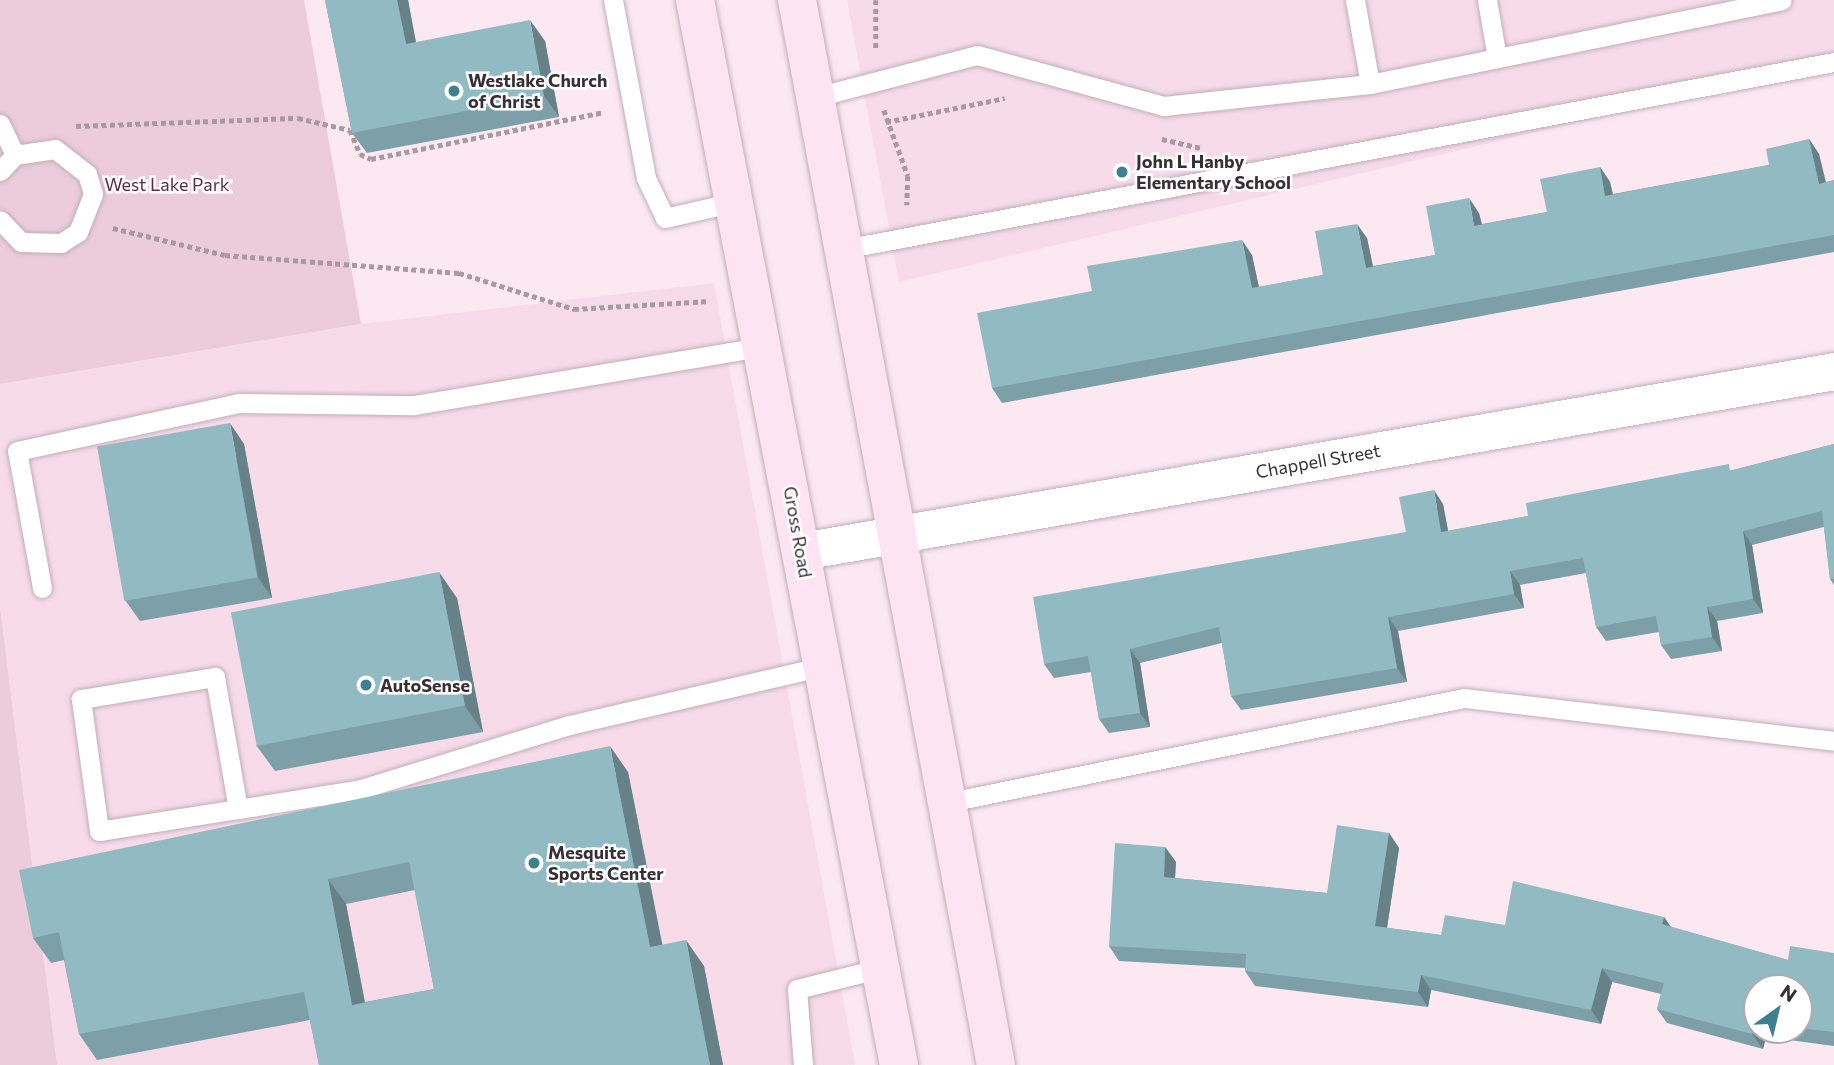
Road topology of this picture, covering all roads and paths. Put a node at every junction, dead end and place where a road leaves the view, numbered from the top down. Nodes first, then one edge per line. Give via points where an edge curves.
1 (613, 0) edge
2 (695, 0) edge
3 (797, 0) edge
4 (876, 0) edge
5 (1355, 0) edge
6 (1487, 0) edge
7 (1782, 0) edge
8 (1497, 58) junction
9 (1834, 62) edge
10 (877, 81) junction
11 (1370, 84) junction
12 (816, 97) junction
13 (633, 106) junction
14 (0, 124) edge
15 (43, 148) junction
16 (15, 155) junction
17 (0, 171) edge
18 (735, 202) junction
19 (0, 220) edge
20 (85, 221) junction
21 (896, 239) junction
22 (844, 249) junction
23 (752, 297) junction
24 (762, 347) junction
25 (1834, 371) edge
26 (900, 535) junction
27 (802, 551) junction
28 (42, 588) dead end
29 (821, 667) junction
30 (1834, 741) edge
31 (949, 802) junction
32 (238, 809) junction
33 (878, 969) junction
34 (803, 1065) edge
35 (899, 1065) edge
36 (996, 1065) edge

1 - 13 lane
2 - 18 main road, Gross Road
3 - 12 main road
4 - 10 path
5 - 11 lane
6 - 8 lane
7 - 8 lane
8 - 11 lane
9 - 21 lane
10 - 11 lane via 977,55 1164,106
10 - 12 lane
10 - 21 path via 908,176
12 - 22 main road
13 - 15 path via 371,159 360,154 350,130 298,118 67,126
13 - 18 lane via 646,178 665,218
14 - 16 lane
15 - 16 lane
15 - 20 lane via 74,158 87,174 93,194
16 - 17 lane
18 - 23 main road, Gross Road
19 - 20 lane via 20,242 41,247 61,243
20 - 23 path via 225,255 459,273 574,309
21 - 22 lane
22 - 26 main road
23 - 24 main road, Gross Road
24 - 27 main road, Gross Road
24 - 28 lane via 414,405 239,403 17,451
25 - 26 street, Chappell Street
26 - 27 street, Chappell Street
26 - 31 main road
27 - 29 main road, Gross Road
29 - 32 lane via 569,725 361,789
29 - 33 main road, Gross Road
30 - 31 lane via 1464,698
31 - 36 main road
32 - 32 lane via 99,831 80,699 215,677
33 - 34 lane via 797,989
33 - 35 main road, Gross Road

